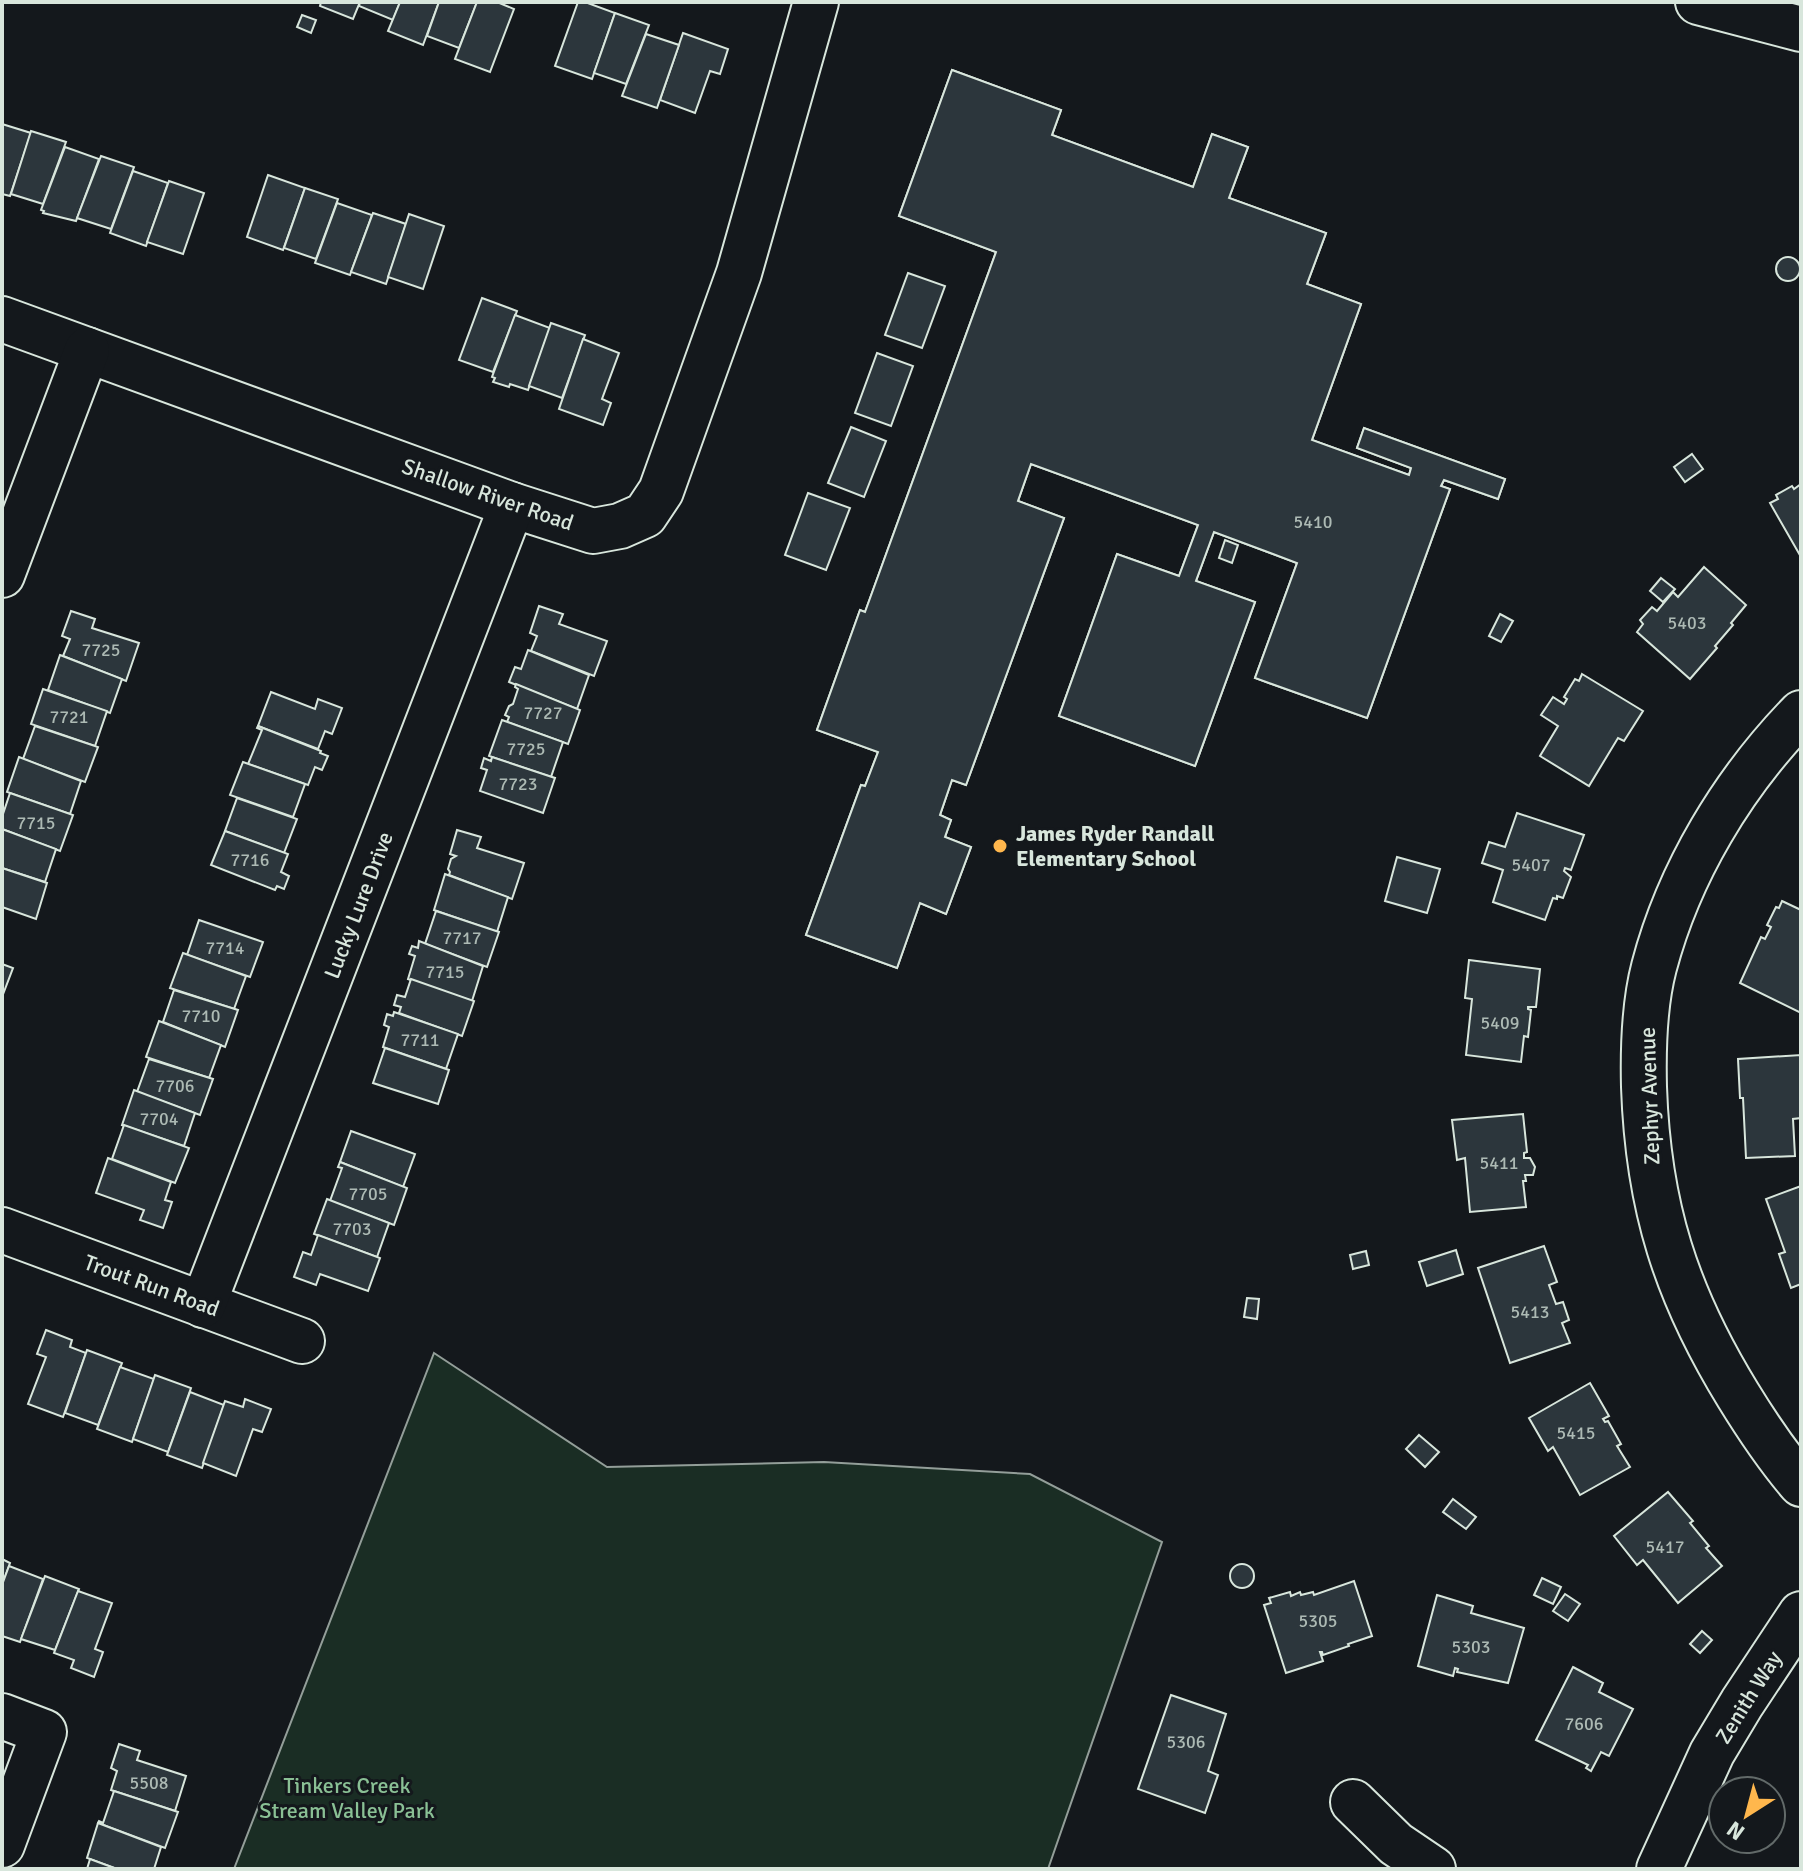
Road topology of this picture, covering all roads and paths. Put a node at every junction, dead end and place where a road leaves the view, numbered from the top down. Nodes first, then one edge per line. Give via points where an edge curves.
1 (816, 2) edge
2 (1698, 2) edge
3 (1801, 29) edge
4 (2, 319) edge
5 (87, 350) junction
6 (512, 505) junction
7 (2, 575) edge
8 (1801, 713) edge
9 (2, 1230) edge
10 (203, 1305) junction
11 (302, 1341) dead end
12 (1801, 1484) edge
13 (1801, 1614) edge
14 (2, 1716) edge
15 (1353, 1802) dead end
16 (2, 1845) edge
17 (1433, 1869) edge
18 (1659, 1869) edge

1 - 6 street, Shallow River Road via 739,273 661,491 645,515 593,531
2 - 3 street
4 - 5 street, Shallow River Road
5 - 6 street, Shallow River Road
5 - 7 street
6 - 10 street, Lucky Lure Drive
8 - 12 street, Zephyr Avenue via 1748,774 1694,863 1667,923 1653,969 1644,1067 1650,1170 1681,1286 1714,1356
9 - 10 street, Trout Run Road
10 - 11 street, Trout Run Road
13 - 18 street, Zenith Way via 1712,1753
14 - 16 street via 44,1732
15 - 17 street via 1396,1844

